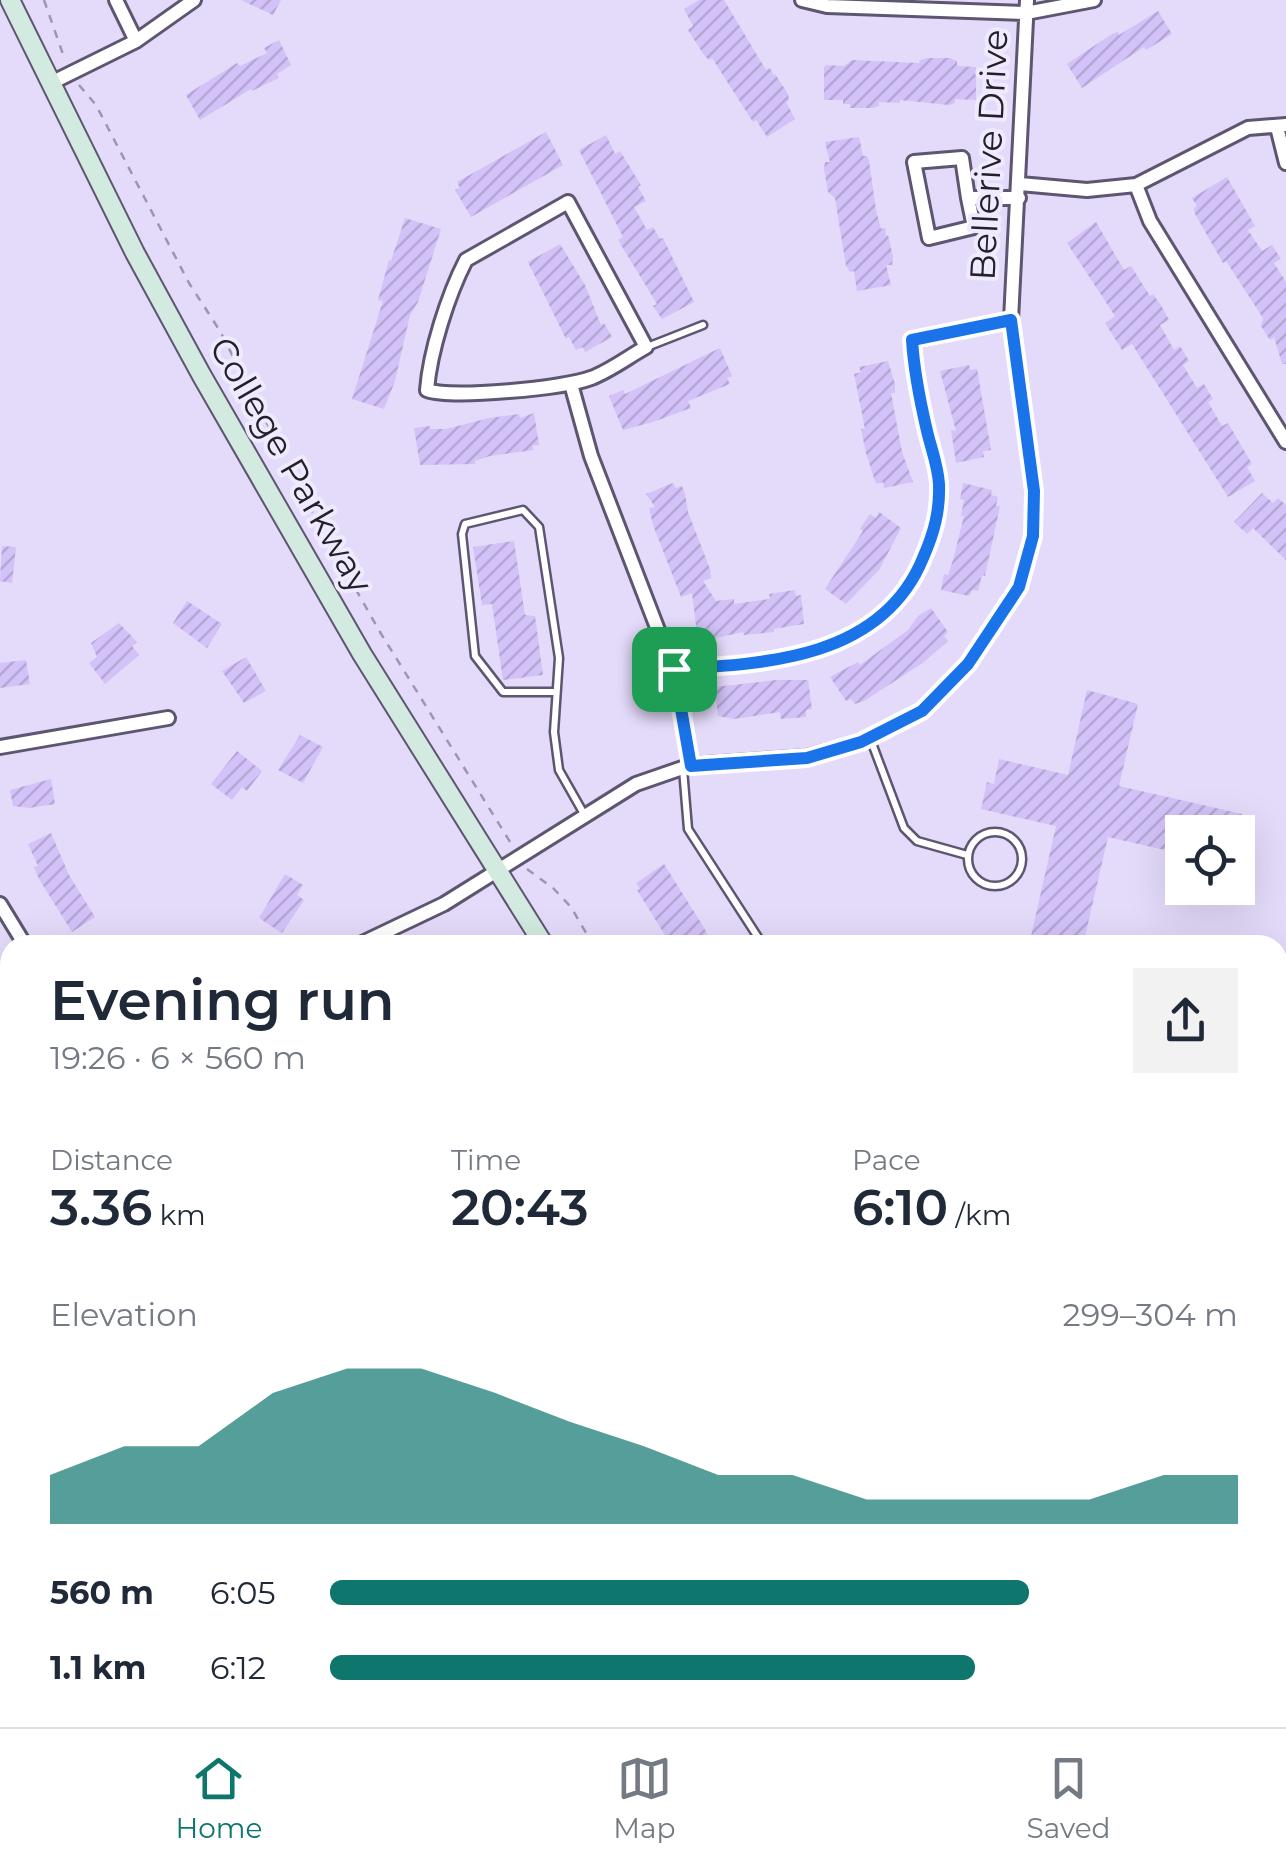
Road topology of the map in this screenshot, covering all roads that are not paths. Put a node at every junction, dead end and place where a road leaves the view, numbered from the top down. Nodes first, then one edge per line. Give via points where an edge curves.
1 (10, 0) edge
2 (116, 0) edge
3 (194, 0) edge
4 (802, 0) edge
5 (1094, 0) edge
6 (966, 6) edge
7 (1027, 6) edge
8 (136, 41) junction
9 (51, 83) junction
10 (1282, 126) edge
11 (1286, 163) edge
12 (1136, 185) junction
13 (1019, 191) junction
14 (968, 198) junction
15 (1011, 320) junction
16 (703, 325) dead end
17 (646, 347) junction
18 (571, 384) junction
19 (1286, 442) edge
20 (674, 669) junction
21 (556, 692) junction
22 (168, 718) dead end
23 (870, 737) junction
24 (0, 747) edge
25 (687, 766) junction
26 (585, 815) junction
27 (967, 855) junction
28 (496, 872) junction
29 (0, 904) edge
30 (19, 935) edge
31 (379, 935) edge
32 (537, 935) edge
33 (756, 935) edge

1 - 9 main road, College Parkway
2 - 8 street
3 - 8 street
4 - 6 street via 827,6
5 - 7 street
6 - 7 street
7 - 13 street, Bellerive Drive
8 - 9 street
9 - 28 main road, College Parkway via 202,376
10 - 11 street
10 - 12 street via 1248,128
12 - 13 street
12 - 19 street via 1150,221
13 - 14 street
13 - 15 street, Bellerive Drive
14 - 14 street via 962,158 914,162 930,238 974,227
15 - 20 street via 912,340 939,480 937,522 906,591 888,613 858,634 809,652
15 - 23 street, Bellerive Drive via 1034,491 1033,536 1019,587 968,664 922,711
16 - 17 lane
17 - 18 street
17 - 18 street via 568,202 466,260 427,390 470,394
18 - 20 street via 591,456
20 - 25 street
21 - 21 lane via 559,658 539,527 523,510 466,524 475,656 503,692
21 - 26 lane via 559,770
22 - 24 street
23 - 25 street, Bellerive Drive via 807,758
23 - 27 lane via 904,828 917,841
25 - 26 street, Bellerive Drive via 636,784
25 - 33 lane via 688,829
26 - 28 street, Bellerive Drive
27 - 27 lane via 970,871 988,886 1010,882 1022,862 1015,840 994,831 974,841
28 - 31 street, Bellerive Drive
28 - 32 main road, College Parkway
29 - 30 street

